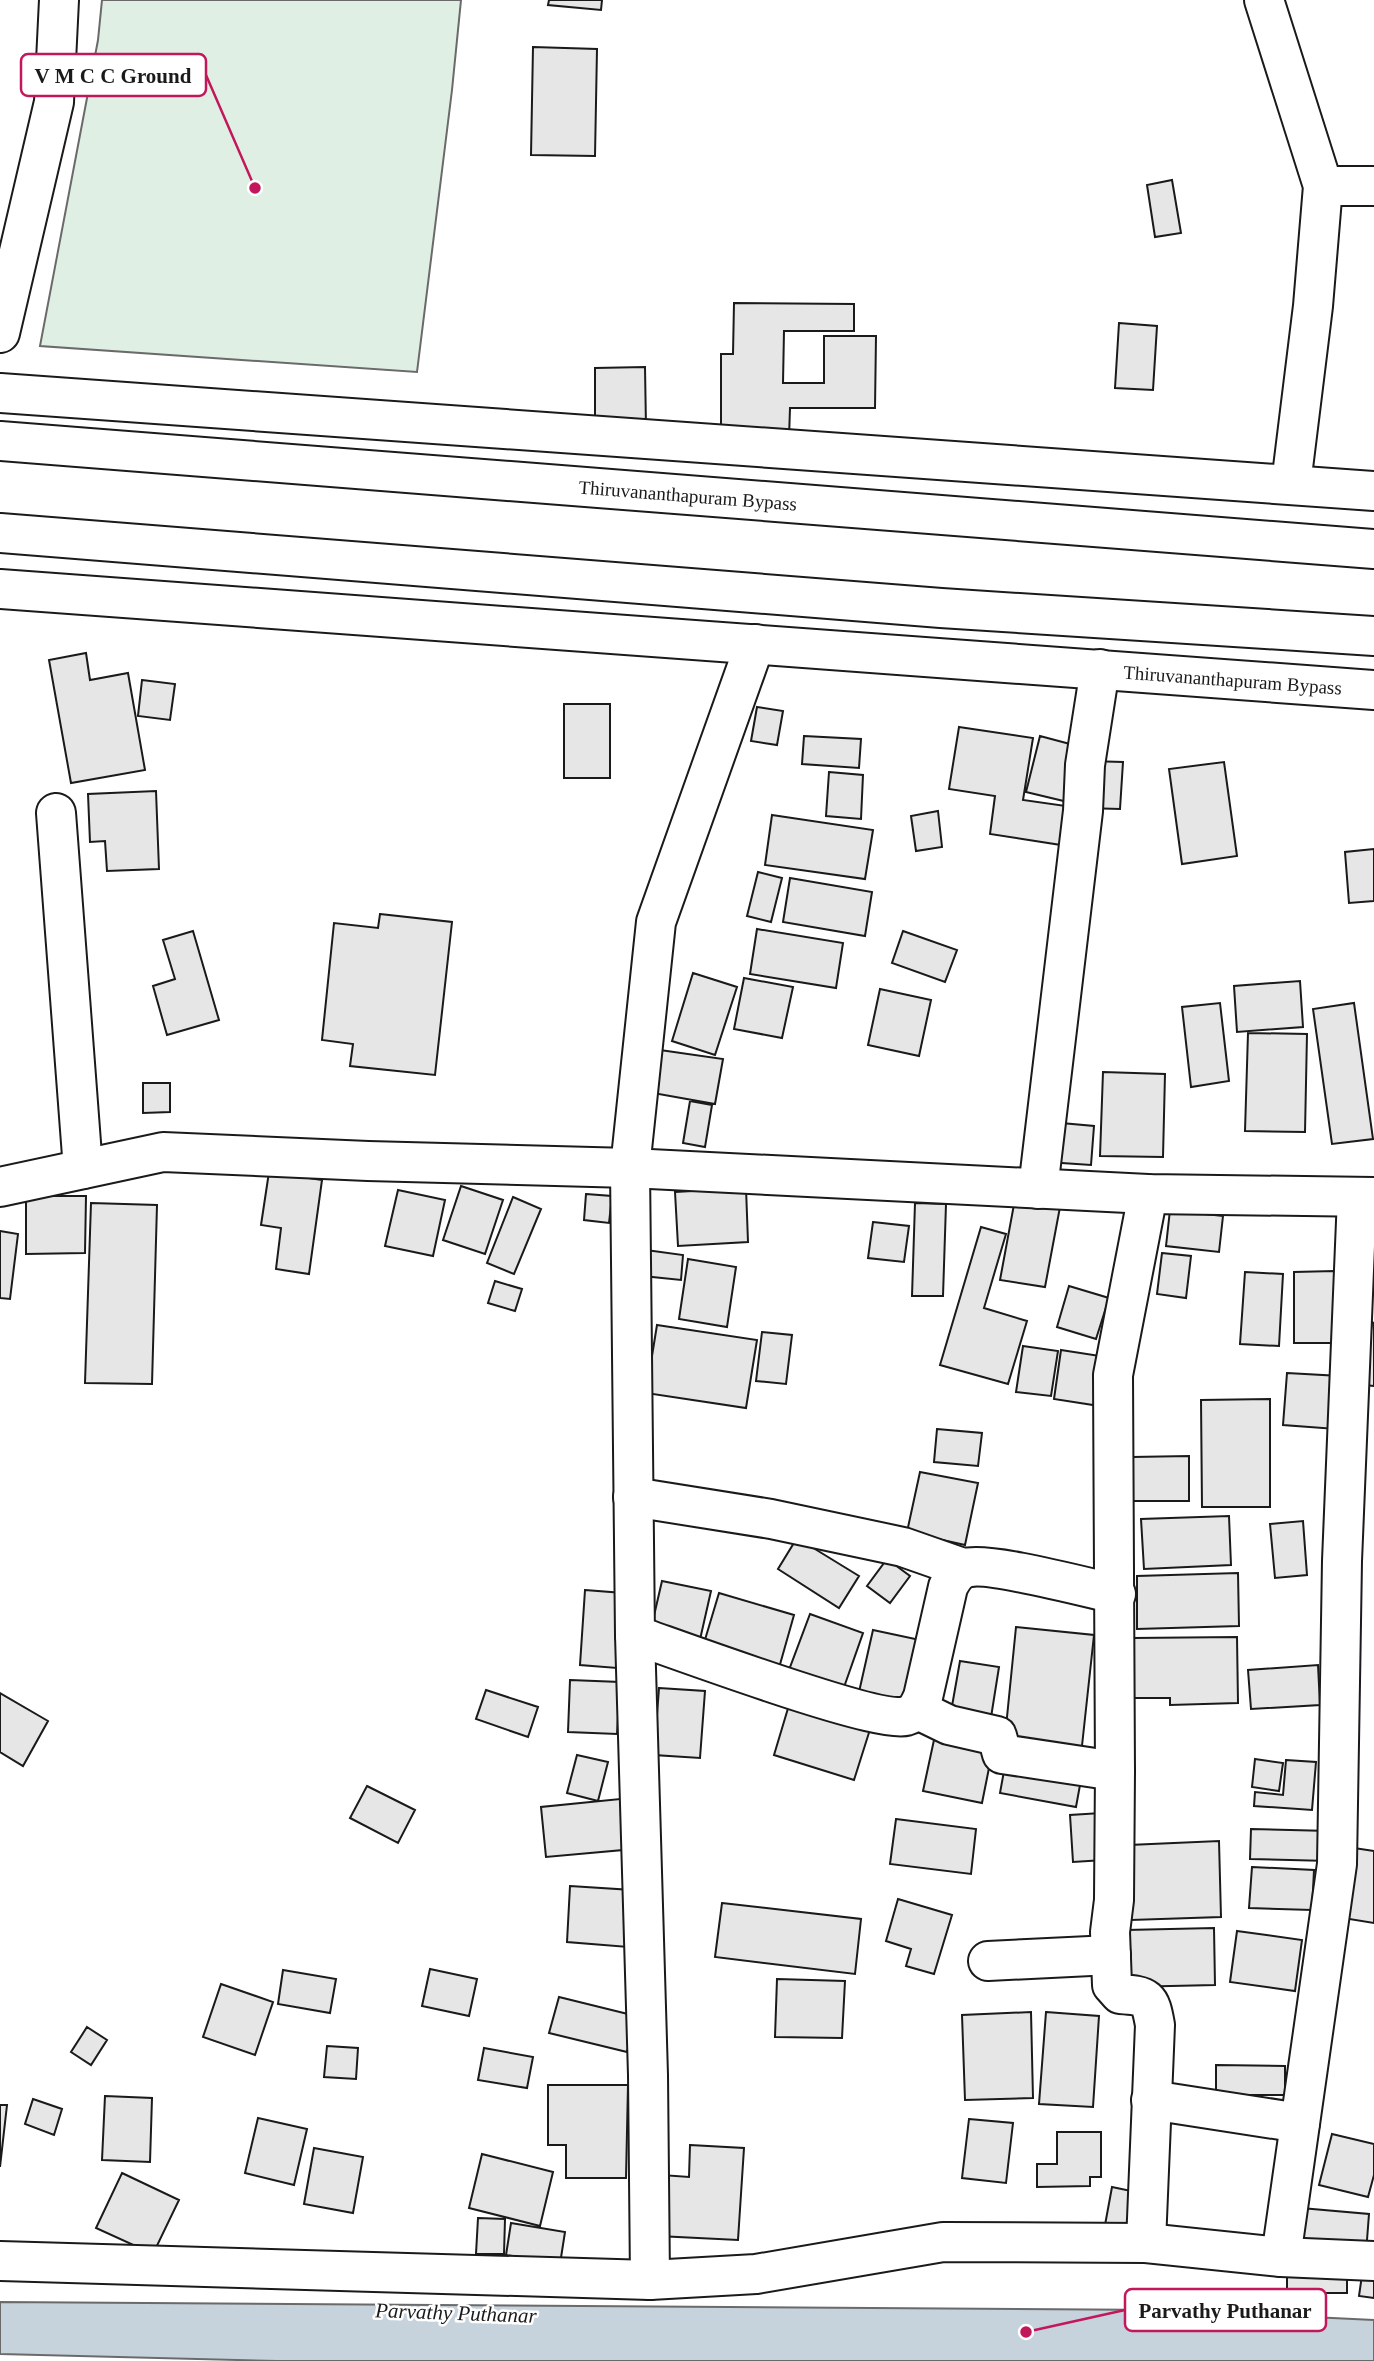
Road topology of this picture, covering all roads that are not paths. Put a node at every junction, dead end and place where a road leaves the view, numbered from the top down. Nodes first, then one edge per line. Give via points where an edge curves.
1 (59, 0) edge
2 (1264, 0) edge
3 (1323, 186) junction
4 (1374, 186) edge
5 (0, 333) edge
6 (0, 393) edge
7 (0, 441) edge
8 (1292, 484) junction
9 (1374, 491) edge
10 (0, 533) edge
11 (1374, 549) edge
12 (0, 589) edge
13 (1374, 636) edge
14 (755, 644) junction
15 (1100, 668) junction
16 (1374, 690) edge
17 (56, 813) dead end
18 (630, 1168) junction
19 (83, 1169) junction
20 (0, 1187) edge
21 (1038, 1188) junction
22 (1148, 1194) junction
23 (1366, 1197) edge
24 (633, 1497) junction
25 (963, 1568) junction
26 (1116, 1594) junction
27 (635, 1635) junction
28 (918, 1710) junction
29 (1115, 1771) junction
30 (1111, 1955) junction
31 (988, 1961) dead end
32 (1152, 2100) junction
33 (1300, 2123) junction
34 (1146, 2243) junction
35 (1281, 2257) junction
36 (0, 2261) edge
37 (1374, 2261) edge
38 (650, 2280) junction

1 - 5 main road via 54,102
2 - 3 main road
3 - 4 main road
3 - 8 main road
6 - 8 main road
7 - 11 main road, Thiruvananthapuram Bypass
8 - 9 main road
10 - 13 main road via 941,608
12 - 14 main road, Thiruvananthapuram Bypass
14 - 15 main road, Thiruvananthapuram Bypass
14 - 18 main road via 656,922
15 - 16 main road, Thiruvananthapuram Bypass
15 - 21 main road
17 - 19 main road
18 - 19 main road via 163,1152
18 - 21 main road
18 - 24 main road
19 - 20 main road
21 - 22 main road
22 - 23 main road
22 - 26 main road via 1113,1375
23 - 33 main road via 1342,1561 1337,1864
24 - 25 main road via 864,1539
24 - 27 main road
25 - 26 main road via 997,1569
25 - 28 main road via 948,1587
26 - 29 main road
27 - 28 main road via 888,1716
27 - 38 main road
28 - 29 main road via 949,1726 997,1736 1002,1754
29 - 30 main road
30 - 31 main road
30 - 32 main road via 1112,1985 1120,1994 1142,1996 1151,2003 1155,2025
32 - 33 main road
32 - 34 main road
33 - 35 main road
34 - 35 main road
34 - 38 main road via 943,2242 756,2274
35 - 37 main road
36 - 38 main road

